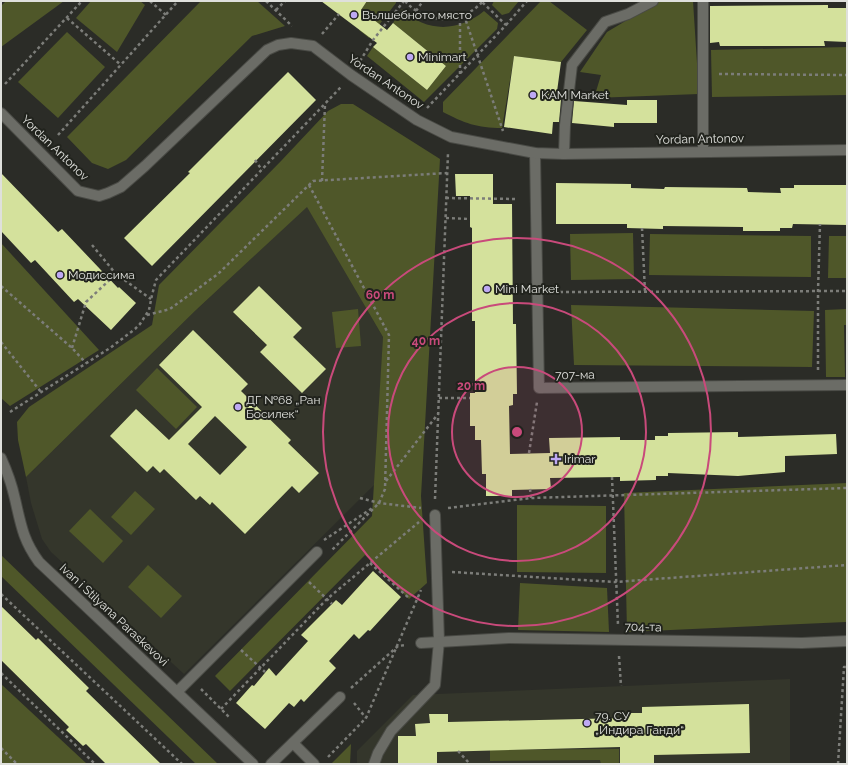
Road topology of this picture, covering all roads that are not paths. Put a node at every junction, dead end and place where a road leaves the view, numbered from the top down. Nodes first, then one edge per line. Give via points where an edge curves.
1 (653, 1) edge
2 (703, 1) edge
3 (1, 113) edge
4 (847, 150) edge
5 (703, 152) junction
6 (535, 153) junction
7 (564, 154) junction
8 (847, 384) edge
9 (1, 458) edge
10 (435, 512) road end
11 (321, 550) road end
12 (439, 641) junction
13 (847, 641) edge
14 (421, 643) road end
15 (177, 692) junction
16 (340, 698) road end
17 (293, 743) junction
18 (253, 764) edge
19 (271, 764) edge
20 (314, 764) edge
21 (374, 764) edge

1 - 7 street via 605,22 572,65
2 - 5 street
3 - 6 street, Yordan Antonov via 78,191 99,196 121,187 267,50 291,43 312,46 417,120 451,137
4 - 5 street, Yordan Antonov
5 - 7 street, Yordan Antonov
6 - 7 street, Yordan Antonov
6 - 8 street, 707-ма via 539,388
9 - 15 street, Ivan i Stilyana Paraskevovi via 14,494 20,525 39,562
10 - 12 street
11 - 15 street
12 - 13 street, 704-та via 509,638 802,643
12 - 14 street, 704-та
12 - 21 street via 435,685 391,731
15 - 18 street, Ivan i Stilyana Paraskevovi
16 - 17 street
17 - 19 street
17 - 20 street

